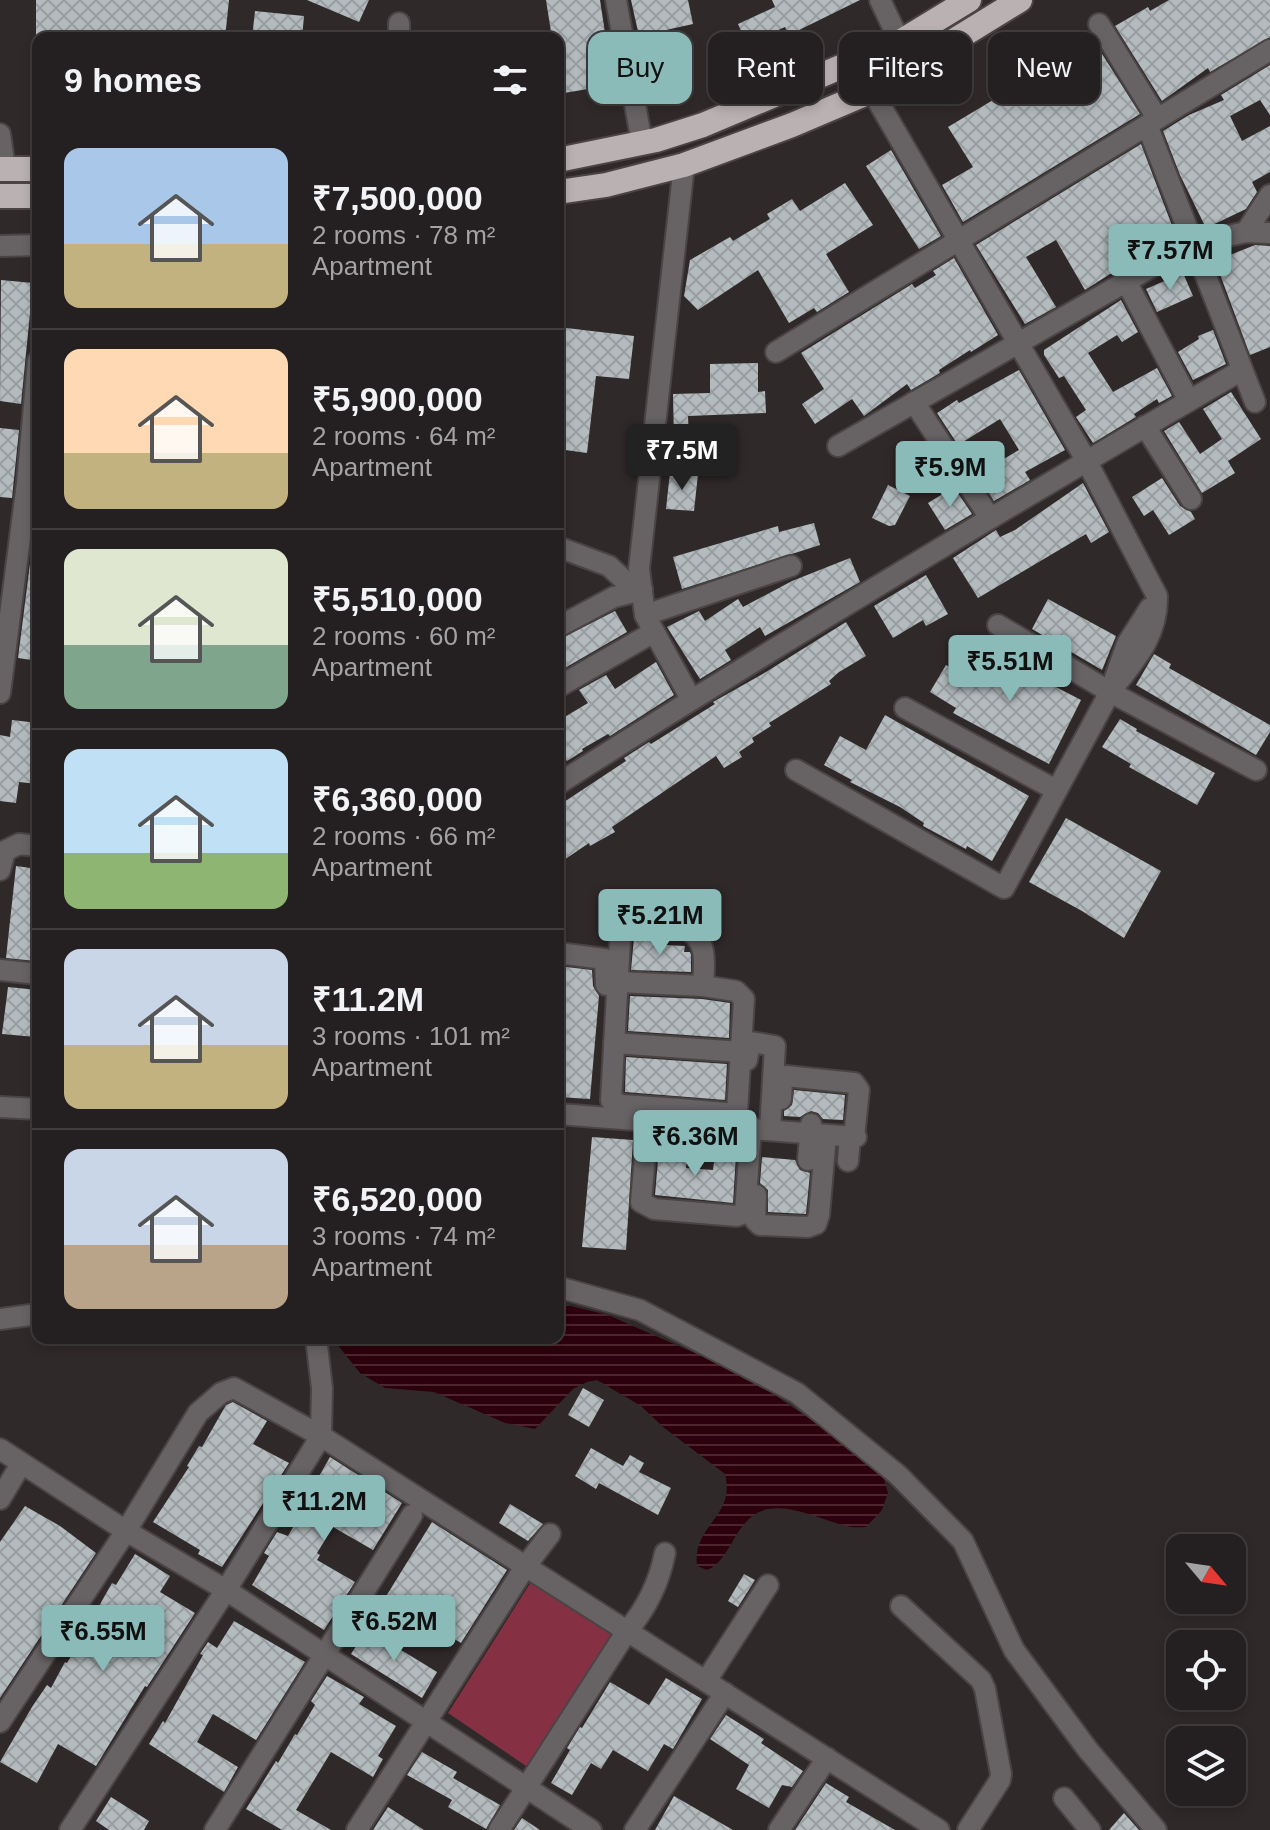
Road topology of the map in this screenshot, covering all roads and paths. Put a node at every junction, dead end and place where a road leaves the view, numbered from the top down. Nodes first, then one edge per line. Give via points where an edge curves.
1 (616, 0) edge
2 (880, 0) edge
3 (969, 0) edge
4 (1020, 0) edge
5 (1099, 24) dead end
6 (895, 32) edge
7 (916, 32) edge
8 (968, 32) edge
9 (1270, 50) edge
10 (839, 68) edge
11 (841, 104) edge
12 (880, 104) edge
13 (1152, 121) junction
14 (0, 134) edge
15 (642, 143) junction
16 (564, 159) edge
17 (684, 165) junction
18 (2, 168) edge
19 (32, 169) edge
20 (564, 191) edge
21 (1270, 195) edge
22 (0, 196) edge
23 (32, 196) edge
24 (1246, 232) junction
25 (1270, 233) edge
26 (960, 242) junction
27 (1192, 244) junction
28 (32, 245) edge
29 (0, 246) edge
30 (1126, 281) junction
31 (1017, 342) junction
32 (776, 352) dead end
33 (1242, 370) junction
34 (1189, 401) junction
35 (914, 402) junction
36 (1255, 402) dead end
37 (1145, 426) junction
38 (838, 446) dead end
39 (1086, 460) junction
40 (32, 483) edge
41 (1191, 499) dead end
42 (990, 518) junction
43 (564, 549) edge
44 (791, 566) dead end
45 (642, 590) junction
46 (564, 624) edge
47 (650, 624) junction
48 (998, 625) dead end
49 (564, 683) edge
50 (1110, 692) junction
51 (0, 693) edge
52 (691, 699) junction
53 (905, 708) dead end
54 (796, 770) dead end
55 (1256, 770) dead end
56 (564, 780) edge
57 (1056, 790) junction
58 (32, 845) edge
59 (0, 870) edge
60 (564, 953) edge
61 (0, 970) edge
62 (32, 973) edge
63 (618, 982) junction
64 (703, 986) junction
65 (614, 1043) junction
66 (741, 1052) junction
67 (0, 1107) edge
68 (32, 1109) edge
69 (621, 1112) junction
70 (564, 1114) edge
71 (596, 1116) junction
72 (679, 1116) junction
73 (648, 1121) junction
74 (757, 1124) junction
75 (816, 1130) junction
76 (854, 1134) junction
77 (808, 1160) dead end
78 (848, 1161) dead end
79 (564, 1289) edge
80 (32, 1315) edge
81 (0, 1319) edge
82 (317, 1344) edge
83 (321, 1436) junction
84 (0, 1449) edge
85 (21, 1464) junction
86 (0, 1499) edge
87 (412, 1515) dead end
88 (126, 1531) junction
89 (550, 1534) dead end
90 (665, 1553) dead end
91 (525, 1567) junction
92 (768, 1585) dead end
93 (226, 1590) junction
94 (901, 1606) dead end
95 (627, 1631) junction
96 (325, 1655) junction
97 (706, 1681) junction
98 (725, 1693) junction
99 (0, 1722) edge
100 (425, 1722) junction
101 (827, 1758) junction
102 (526, 1788) junction
103 (1064, 1798) dead end
104 (909, 1822) edge
105 (70, 1830) edge
106 (215, 1830) edge
107 (357, 1830) edge
108 (499, 1830) edge
109 (591, 1830) edge
110 (635, 1830) edge
111 (779, 1830) edge
112 (939, 1830) edge
113 (968, 1830) edge
114 (1090, 1830) edge
115 (1156, 1830) edge

1 - 15 street
2 - 6 street
3 - 7 highway
4 - 8 highway
5 - 13 street
9 - 13 street
10 - 15 highway via 703,125
11 - 17 highway
12 - 26 street
13 - 26 street
13 - 27 street
14 - 18 street
15 - 16 highway
17 - 20 highway
17 - 45 street via 639,569
18 - 19 highway
21 - 24 street
22 - 23 highway
24 - 25 street
24 - 27 street
26 - 31 street
26 - 32 street
27 - 30 street
27 - 33 street
28 - 29 street
30 - 31 street
30 - 34 street
31 - 35 street
31 - 39 street
33 - 34 street
33 - 36 street
34 - 37 street
35 - 38 street
35 - 42 street
37 - 39 street
37 - 41 street
39 - 42 street
39 - 50 street via 1157,596 1127,644
40 - 51 street
42 - 52 street
43 - 45 street via 609,566
44 - 47 street
45 - 46 street via 614,597
45 - 47 street
47 - 49 street
47 - 52 street
48 - 50 street
50 - 55 street
50 - 57 street
52 - 56 street
53 - 57 street
54 - 57 street via 1004,888
58 - 59 street via 5,851
60 - 71 street via 601,956 607,964
61 - 62 street
63 - 64 street
63 - 64 street via 622,929 627,924 692,931 704,947
63 - 65 street
64 - 66 street via 736,991 744,999
65 - 66 street
65 - 69 street via 611,1100
66 - 74 street
67 - 68 street
69 - 71 street
69 - 72 street
69 - 73 street
70 - 71 street
72 - 73 street
72 - 74 street
73 - 74 street via 641,1202 654,1209 737,1216 745,1213
74 - 75 street
74 - 75 street via 755,1216 764,1225 816,1224
74 - 76 street via 789,1076 857,1084
75 - 76 street
75 - 77 street
76 - 78 street
79 - 115 street via 640,1310 797,1393 898,1475 963,1541 1014,1650
80 - 81 street
82 - 83 street
83 - 88 street via 240,1389 221,1393 198,1413
83 - 91 street
83 - 93 street
84 - 85 street
85 - 86 street
85 - 88 street
87 - 96 street
88 - 93 street
88 - 99 street
89 - 91 street
90 - 95 street via 650,1599
91 - 95 street
91 - 100 street
92 - 97 street
93 - 96 street
93 - 105 street
94 - 113 street via 976,1673 985,1689 1001,1774
95 - 97 street
95 - 102 street
96 - 100 street
96 - 106 street
97 - 98 street
98 - 101 street
98 - 110 street
100 - 102 street
100 - 107 street
101 - 104 street
101 - 111 street
102 - 108 street
102 - 109 street
103 - 114 street
104 - 112 street

